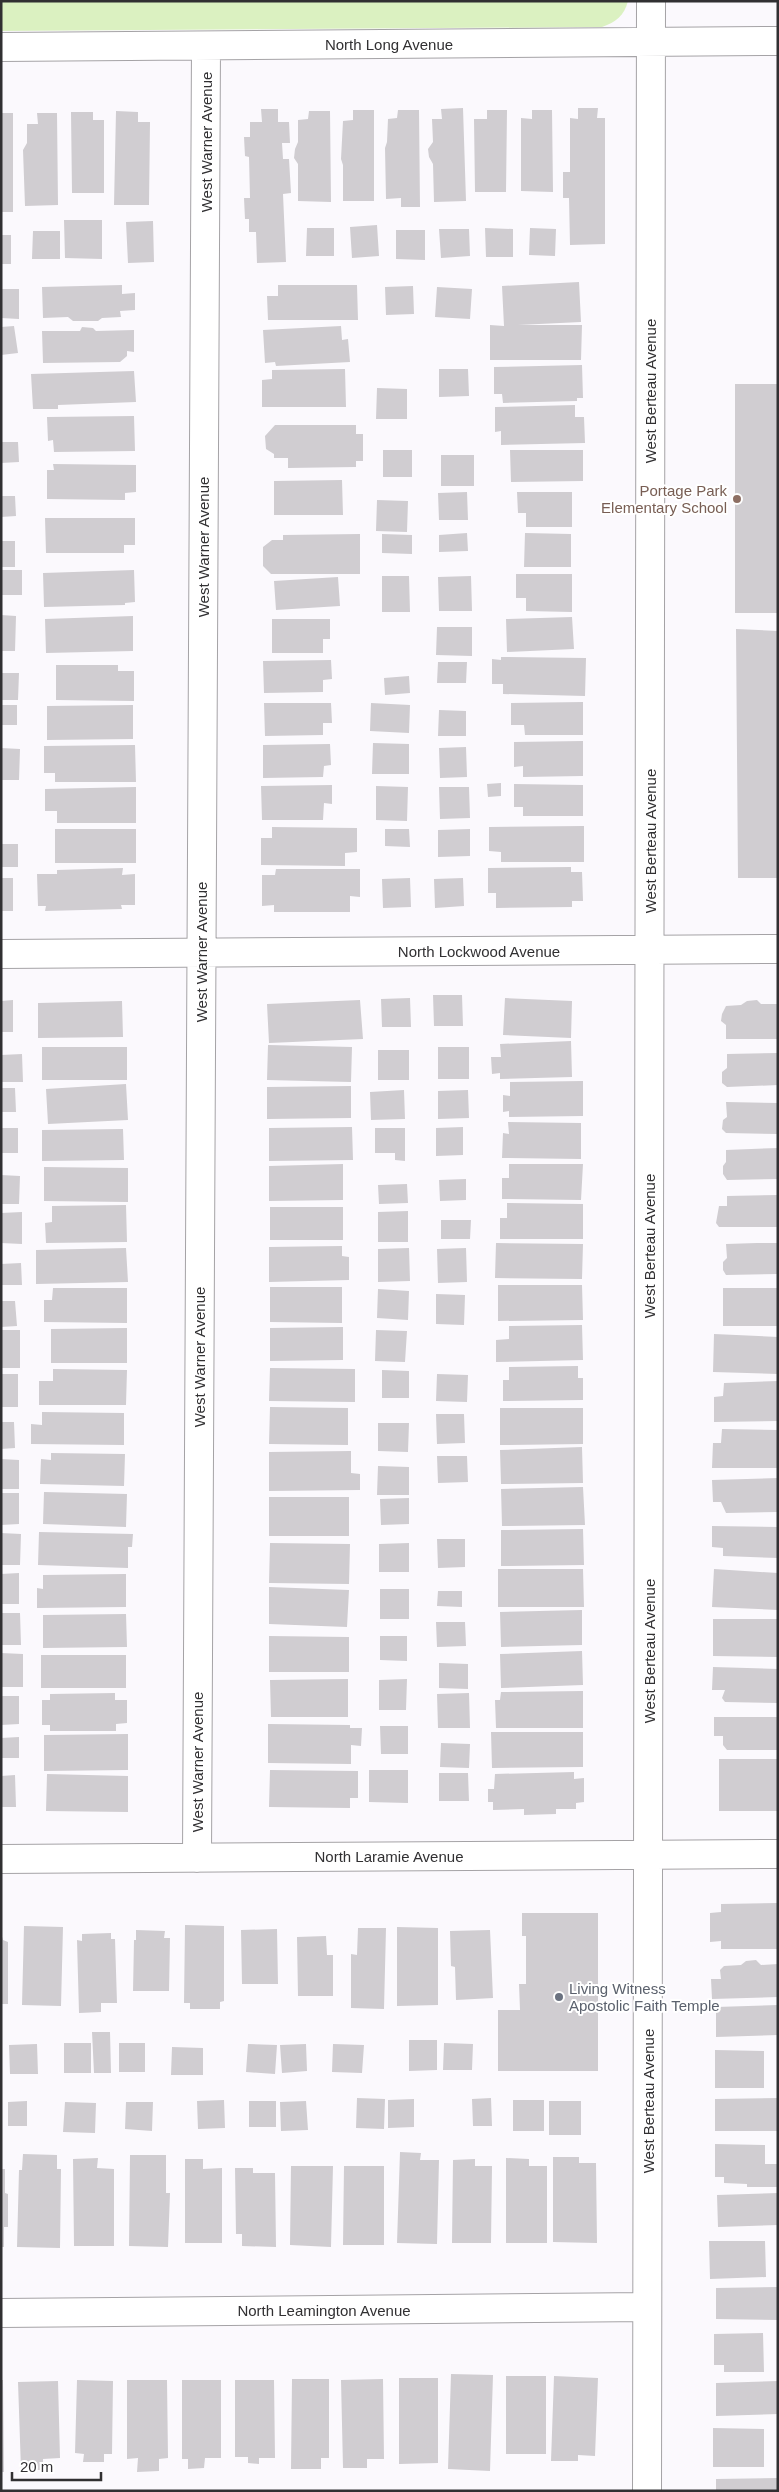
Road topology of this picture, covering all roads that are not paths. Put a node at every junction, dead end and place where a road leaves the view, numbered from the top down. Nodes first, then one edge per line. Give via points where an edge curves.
1 (650, 1) edge
2 (651, 42) junction
3 (778, 42) edge
4 (206, 46) junction
5 (1, 47) edge
6 (778, 949) edge
7 (649, 950) junction
8 (201, 953) junction
9 (1, 954) edge
10 (778, 1854) edge
11 (648, 1855) junction
12 (197, 1858) junction
13 (1, 1859) edge
14 (647, 2307) junction
15 (1, 2313) edge
16 (647, 2491) edge

1 - 2 street, West Berteau Avenue
2 - 3 street, North Long Avenue
2 - 4 street, North Long Avenue
2 - 7 street, West Berteau Avenue
4 - 5 street, North Long Avenue
4 - 8 street, West Warner Avenue
6 - 7 street, North Lockwood Avenue
7 - 8 street, North Lockwood Avenue
7 - 11 street, West Berteau Avenue
8 - 9 street, North Lockwood Avenue
8 - 12 street, West Warner Avenue
10 - 11 street, North Laramie Avenue
11 - 12 street, North Laramie Avenue
11 - 14 street, West Berteau Avenue
12 - 13 street, North Laramie Avenue
14 - 15 street, North Leamington Avenue
14 - 16 street, West Berteau Avenue

